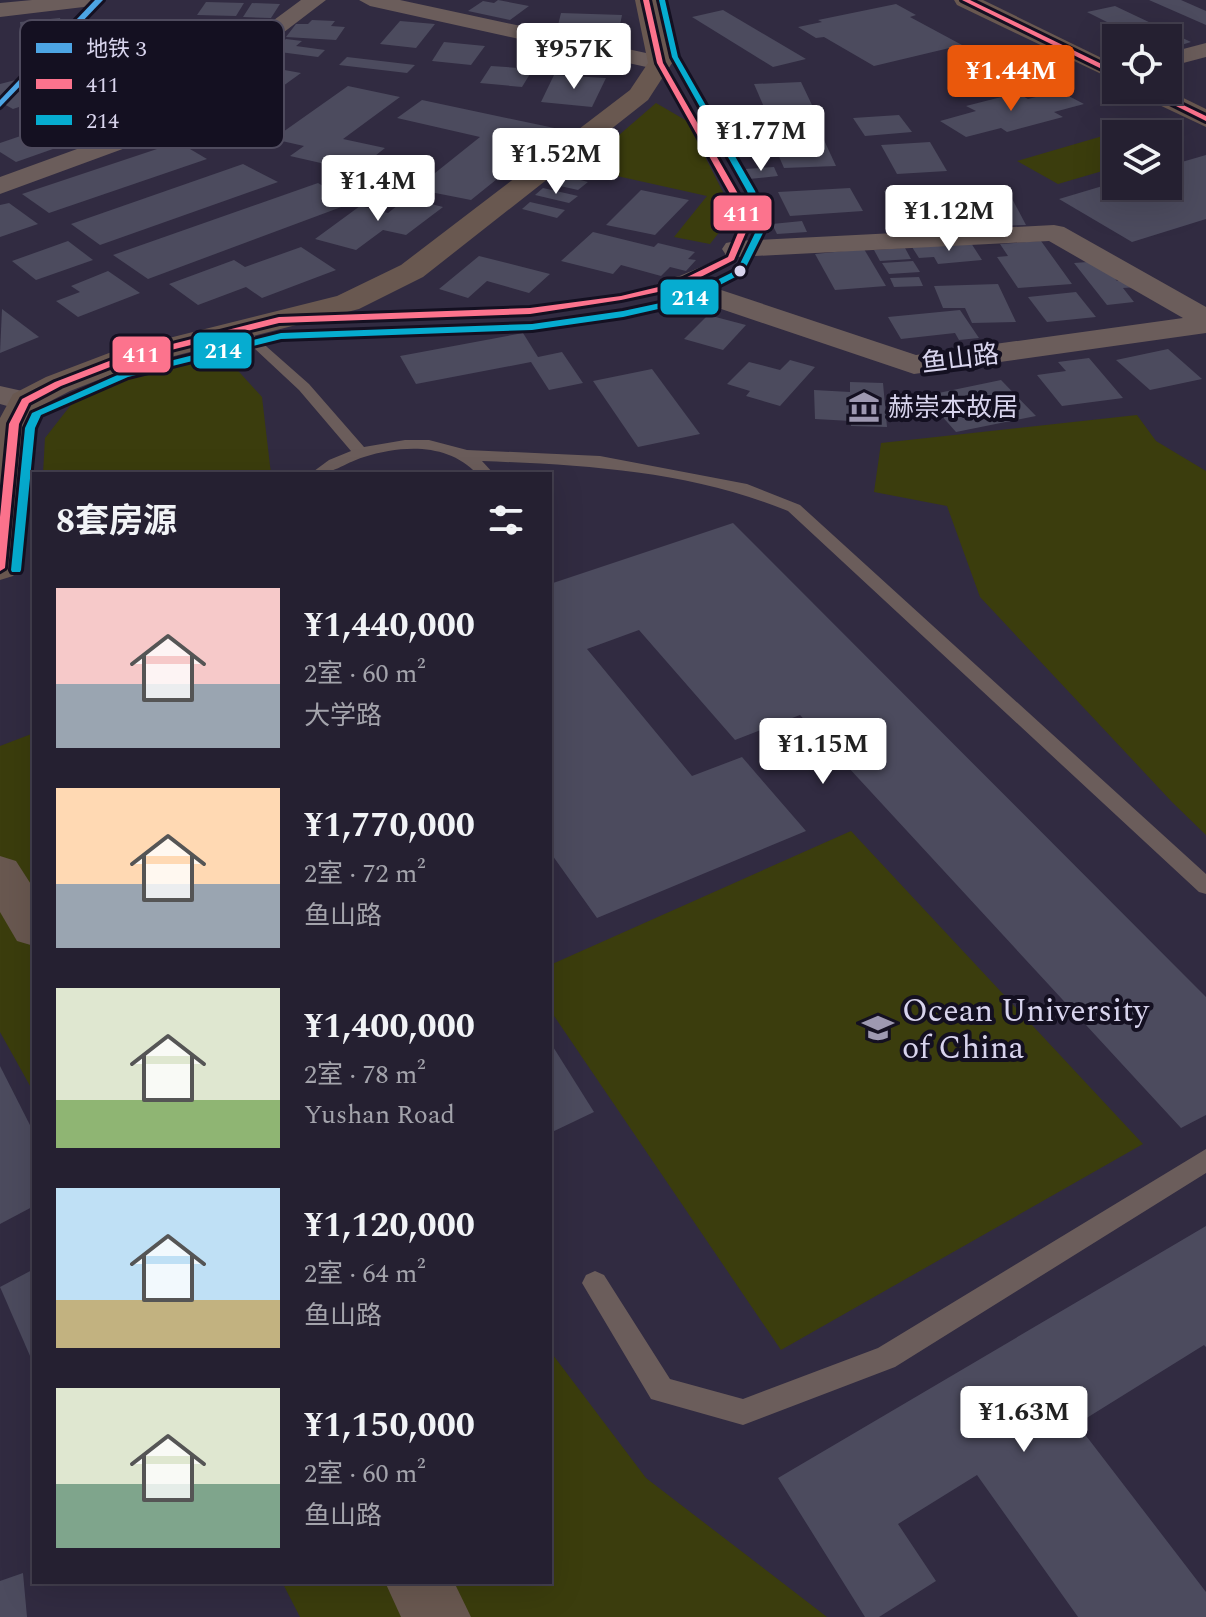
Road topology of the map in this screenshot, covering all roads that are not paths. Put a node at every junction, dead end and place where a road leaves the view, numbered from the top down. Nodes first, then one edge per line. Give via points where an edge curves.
1 (92, 0) edge
2 (315, 0) edge
3 (370, 0) edge
4 (646, 0) edge
5 (965, 0) edge
6 (0, 10) edge
7 (284, 23) edge
8 (1206, 50) edge
9 (1182, 56) edge
10 (660, 63) junction
11 (1102, 67) edge
12 (1175, 104) edge
13 (1206, 119) edge
14 (103, 148) edge
15 (0, 186) edge
16 (736, 249) junction
17 (678, 285) junction
18 (279, 320) junction
19 (1206, 322) edge
20 (242, 329) junction
21 (12, 398) edge
22 (359, 451) junction
23 (463, 455) junction
24 (320, 472) edge
25 (484, 472) edge
26 (0, 568) edge
27 (0, 873) edge
28 (1206, 886) edge
29 (32, 925) edge
30 (1206, 1160) edge
31 (595, 1283) dead end
32 (418, 1584) edge
33 (438, 1617) edge

1 - 6 street
2 - 7 street
3 - 10 street
4 - 10 main road
5 - 11 main road
8 - 9 street
10 - 16 lane via 737,199 746,223
10 - 18 main road via 639,95 412,271 348,303
12 - 13 main road
14 - 15 street
16 - 17 lane via 731,258
16 - 19 street, 鱼山路 via 1054,233
17 - 18 lane via 530,311
17 - 19 street, 鱼山路 via 914,365
18 - 20 main road
20 - 21 main road via 120,360
20 - 22 lane via 304,387
21 - 26 main road
22 - 23 lane via 413,444
22 - 24 lane
23 - 25 lane
23 - 28 lane via 600,461 747,489 794,508
27 - 29 main road
30 - 31 lane via 886,1358 743,1412 661,1390
32 - 33 main road

